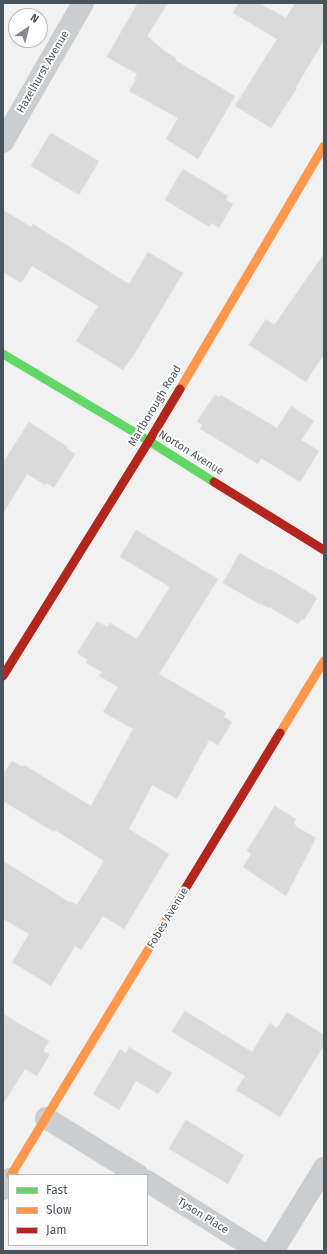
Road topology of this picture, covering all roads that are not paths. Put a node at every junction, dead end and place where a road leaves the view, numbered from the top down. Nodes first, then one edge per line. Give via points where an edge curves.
1 (83, 3) edge
2 (3, 142) edge
3 (324, 146) edge
4 (3, 354) edge
5 (149, 440) junction
6 (324, 550) edge
7 (324, 660) edge
8 (3, 676) edge
9 (46, 1118) junction
10 (324, 1168) edge
11 (12, 1174) edge
12 (136, 1174) edge
13 (148, 1182) edge
14 (259, 1251) edge
15 (273, 1251) edge

1 - 2 street, Hazelhurst Avenue
3 - 5 street, Marlborough Road
4 - 5 street, Norton Avenue
5 - 6 street, Norton Avenue
5 - 8 street, Marlborough Road
7 - 9 street, Fobes Avenue
9 - 11 street, Fobes Avenue
9 - 12 street
10 - 15 street
13 - 14 street, Tyson Place

